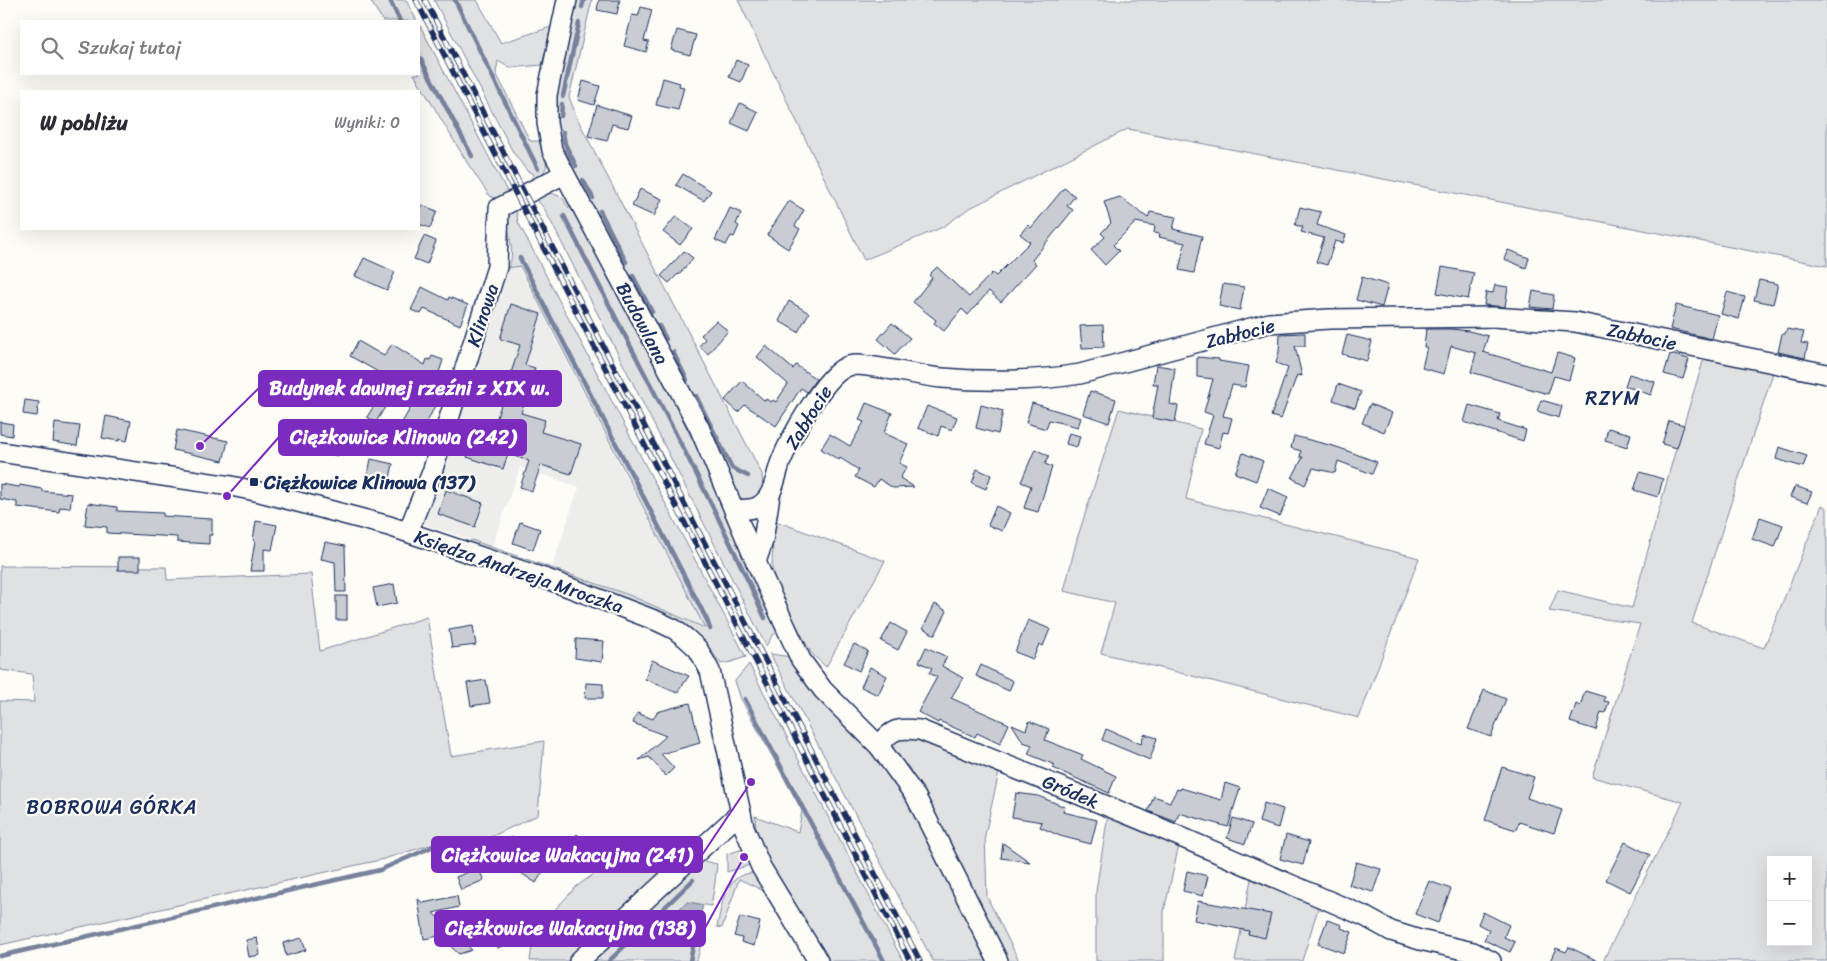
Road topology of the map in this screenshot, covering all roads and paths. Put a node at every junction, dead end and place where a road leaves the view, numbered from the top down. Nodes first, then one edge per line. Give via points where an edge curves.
1 (568, 0) edge
2 (564, 174) junction
3 (1827, 374) edge
4 (0, 452) edge
5 (770, 495) junction
6 (734, 510) junction
7 (408, 532) junction
8 (756, 562) junction
9 (879, 746) junction
10 (741, 812) junction
11 (579, 961) edge
12 (818, 961) edge
13 (998, 961) edge
14 (1491, 961) edge

1 - 2 street, Budowlana via 547,95 547,123 552,150
2 - 6 street, Budowlana via 699,427
2 - 7 street, Klinowa via 499,208 498,268 432,472
3 - 5 street, Zabłocie via 1575,322 1492,317 1269,323 1080,374 1050,379 956,379 846,366 822,389 785,453
4 - 7 street, Księdza Andrzeja Mroczka via 230,486
5 - 6 street via 756,507
5 - 8 street via 763,541
6 - 8 street, Budowlana
7 - 10 street, Księdza Andrzeja Mroczka via 642,614 686,638 698,649 714,680
8 - 9 street, Budowlana via 802,660 823,690
9 - 13 street via 916,797
9 - 14 street, Gródek via 889,733 904,728 920,730 1148,823 1392,931 1473,952
10 - 11 street
10 - 12 street, Księdza Andrzeja Mroczka via 761,867

